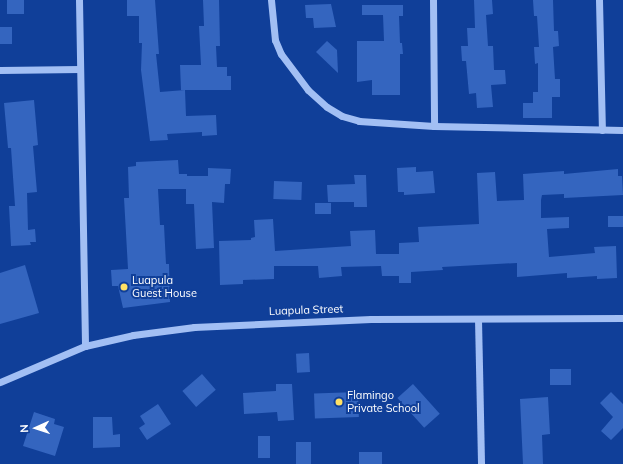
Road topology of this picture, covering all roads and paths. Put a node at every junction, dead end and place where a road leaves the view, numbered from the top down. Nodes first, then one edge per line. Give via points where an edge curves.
1 (79, 0) edge
2 (271, 0) edge
3 (433, 0) edge
4 (598, 0) edge
5 (80, 69) junction
6 (0, 70) edge
7 (434, 126) junction
8 (602, 130) junction
9 (623, 130) edge
10 (623, 318) edge
11 (478, 319) junction
12 (84, 346) junction
13 (0, 382) edge
14 (481, 464) edge

1 - 5 street
2 - 7 street via 275,40 281,54 308,90 327,107 342,116 360,121
3 - 7 street
4 - 8 street
5 - 6 street
5 - 12 street
7 - 8 street
8 - 9 street
10 - 11 street, Luapula Street
11 - 12 street, Luapula Street via 356,319 194,327 133,335
11 - 14 street
12 - 13 street, Luapula Street

